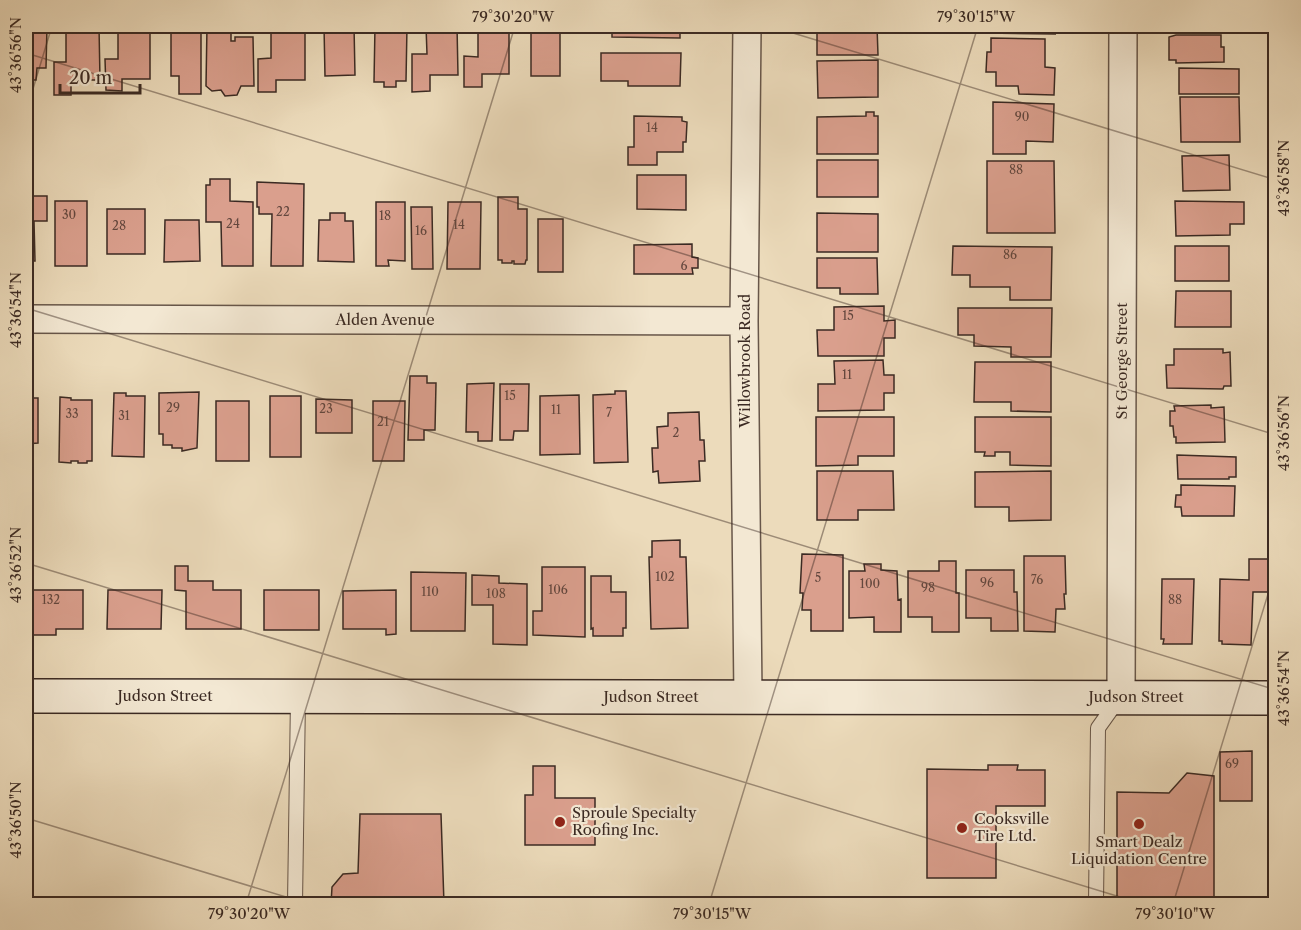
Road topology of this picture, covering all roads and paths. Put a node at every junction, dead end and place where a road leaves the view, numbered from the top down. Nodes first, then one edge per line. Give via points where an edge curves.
1 (747, 26) edge
2 (1123, 26) edge
3 (26, 319) edge
4 (744, 321) junction
5 (26, 696) edge
6 (298, 696) junction
7 (748, 697) junction
8 (1121, 697) junction
9 (1275, 698) edge
10 (295, 904) edge
11 (1096, 904) edge

1 - 4 street, Willowbrook Road
2 - 8 street, St George Street
3 - 4 street, Alden Avenue
4 - 7 street, Willowbrook Road
5 - 6 street, Judson Street
6 - 7 street, Judson Street
6 - 10 lane
7 - 8 street, Judson Street
8 - 9 street, Judson Street
8 - 11 lane via 1098,728

